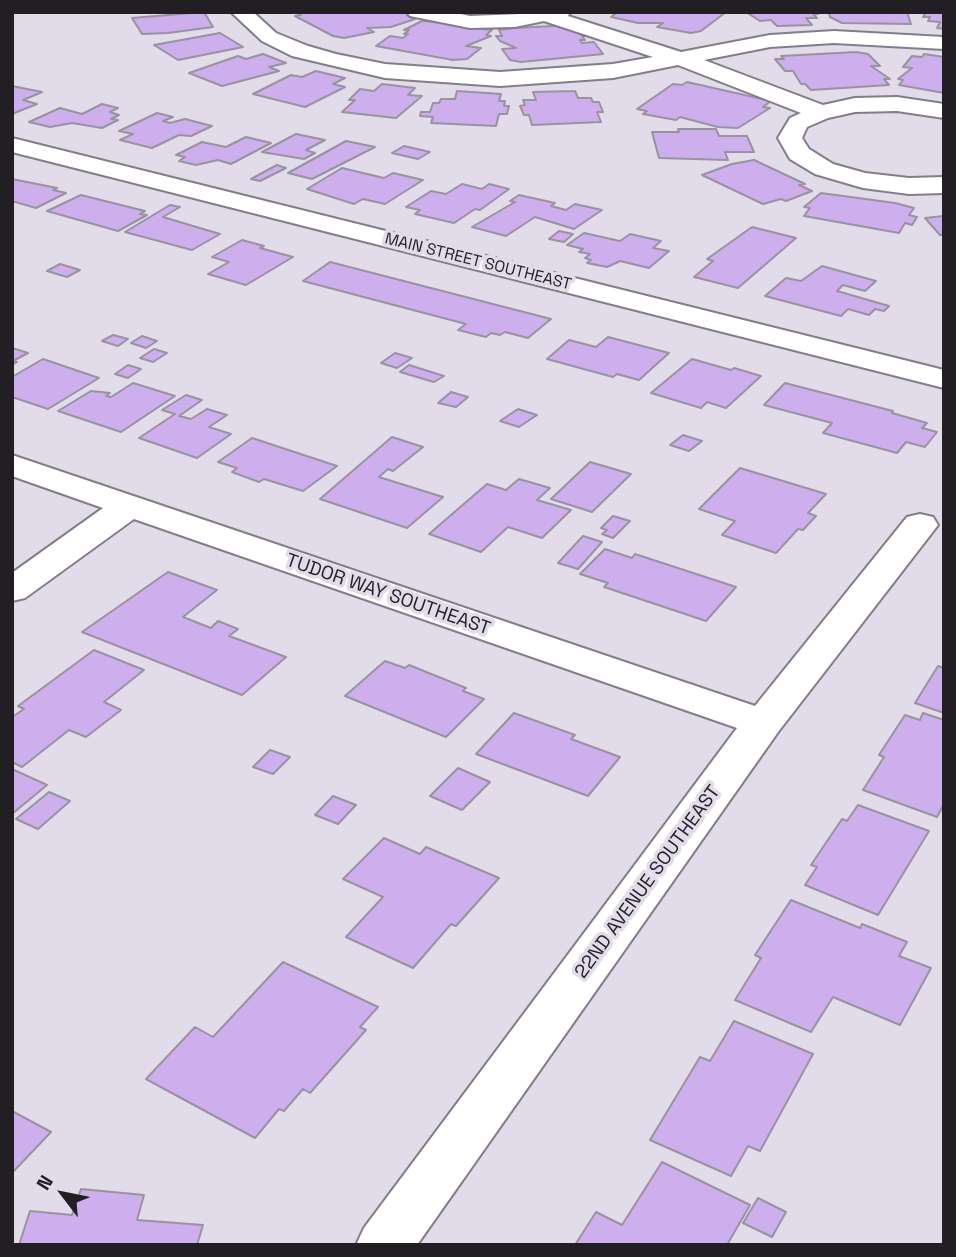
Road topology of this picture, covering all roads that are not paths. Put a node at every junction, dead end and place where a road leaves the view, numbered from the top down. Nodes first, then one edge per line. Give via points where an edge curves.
1 (241, 12) edge
2 (417, 12) edge
3 (554, 14) edge
4 (944, 43) edge
5 (676, 57) junction
6 (944, 111) edge
7 (821, 112) junction
8 (12, 145) edge
9 (944, 185) edge
10 (944, 379) edge
11 (12, 465) edge
12 (129, 506) junction
13 (920, 525) dead end
14 (12, 590) edge
15 (763, 723) junction
16 (384, 1245) edge

1 - 5 street via 270,37 300,51 385,71 547,78 613,71
2 - 3 street via 470,22
3 - 5 street
4 - 5 street via 834,37 770,41
5 - 7 street
6 - 7 street via 897,104
7 - 9 street via 798,123 790,138 799,154 863,180
8 - 10 street, MAIN STREET SOUTHEAST
11 - 12 street, TUDOR WAY SOUTHEAST
12 - 14 street
12 - 15 street, TUDOR WAY SOUTHEAST
13 - 15 street, 22ND AVENUE SOUTHEAST
15 - 16 street, 22ND AVENUE SOUTHEAST

